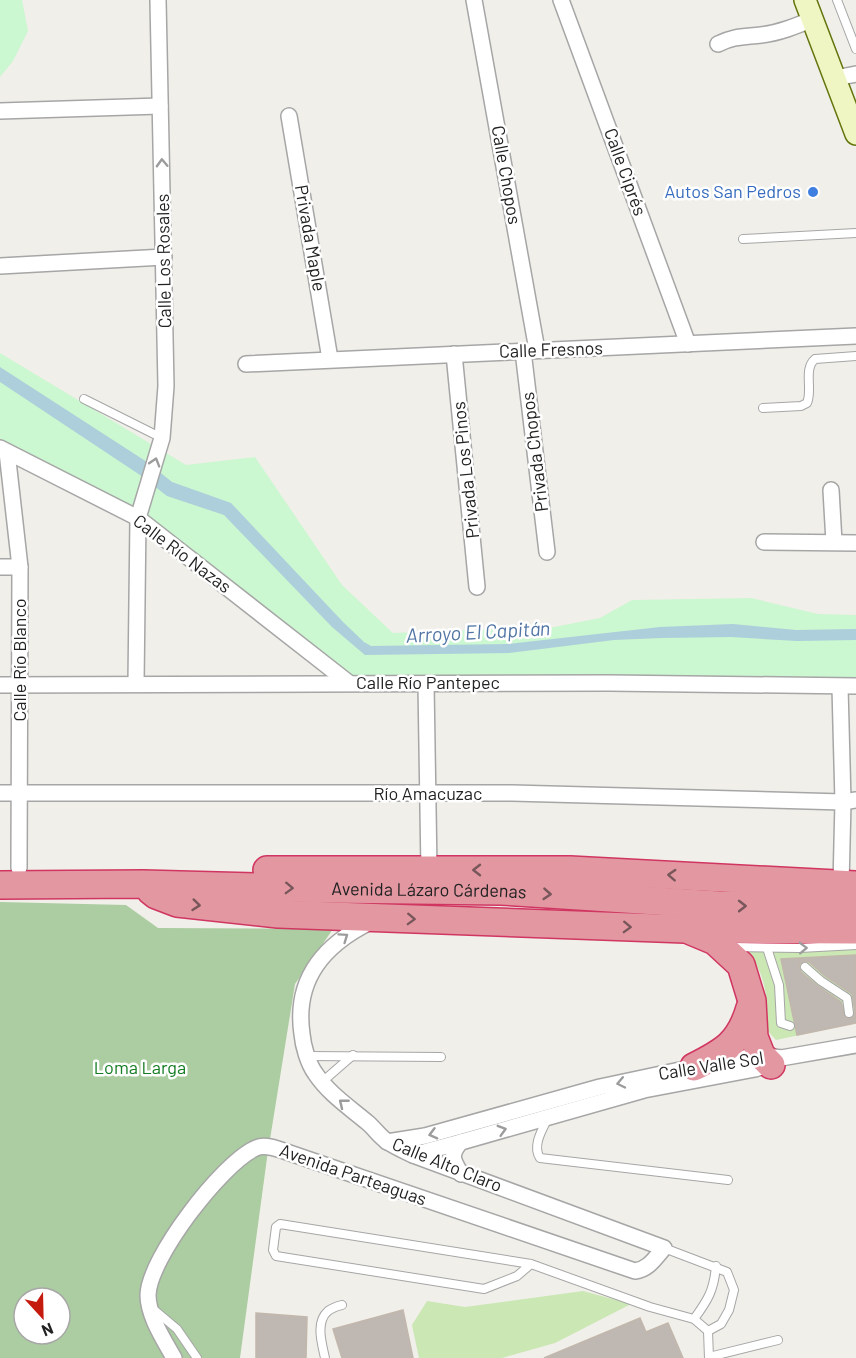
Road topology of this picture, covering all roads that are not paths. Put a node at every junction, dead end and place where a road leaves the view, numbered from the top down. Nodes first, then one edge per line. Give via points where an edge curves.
1 (158, 0) edge
2 (474, 0) edge
3 (561, 0) edge
4 (837, 0) edge
5 (809, 10) edge
6 (718, 44) dead end
7 (856, 49) edge
8 (856, 74) edge
9 (835, 78) junction
10 (160, 106) junction
11 (0, 111) edge
12 (852, 112) edge
13 (289, 116) dead end
14 (856, 134) edge
15 (856, 233) edge
16 (743, 239) dead end
17 (164, 257) junction
18 (0, 266) edge
19 (856, 336) edge
20 (688, 344) junction
21 (530, 350) junction
22 (454, 354) junction
23 (856, 356) edge
24 (330, 359) junction
25 (246, 364) dead end
26 (84, 399) dead end
27 (763, 408) dead end
28 (162, 438) junction
29 (3, 450) edge
30 (831, 490) dead end
31 (138, 518) junction
32 (764, 542) dead end
33 (834, 542) junction
34 (856, 543) edge
35 (547, 552) dead end
36 (0, 567) edge
37 (20, 567) junction
38 (477, 587) dead end
39 (136, 683) junction
40 (349, 683) junction
41 (20, 684) junction
42 (426, 684) junction
43 (0, 685) edge
44 (856, 686) edge
45 (840, 687) junction
46 (0, 793) edge
47 (20, 793) junction
48 (428, 794) junction
49 (850, 801) edge
50 (429, 870) junction
51 (6, 874) edge
52 (143, 884) junction
53 (851, 892) edge
54 (379, 918) junction
55 (685, 929) junction
56 (856, 930) edge
57 (856, 945) edge
58 (723, 947) junction
59 (767, 948) junction
60 (805, 967) dead end
61 (852, 997) edge
62 (752, 1001) junction
63 (849, 1013) dead end
64 (790, 1026) dead end
65 (856, 1045) edge
66 (353, 1055) junction
67 (308, 1056) junction
68 (441, 1057) dead end
69 (771, 1059) junction
70 (694, 1067) junction
71 (322, 1082) junction
72 (549, 1117) junction
73 (387, 1142) junction
74 (461, 1142) junction
75 (413, 1155) junction
76 (461, 1174) junction
77 (728, 1180) dead end
78 (664, 1248) junction
79 (531, 1264) junction
80 (716, 1266) junction
81 (342, 1305) dead end
82 (151, 1307) junction
83 (694, 1319) junction
84 (708, 1331) junction
85 (778, 1340) dead end
86 (710, 1357) edge
87 (174, 1358) edge
88 (197, 1358) edge
89 (325, 1358) edge

1 - 10 street, Calle Los Rosales
2 - 21 street, Calle Chopos
3 - 20 street, Calle Ciprés
4 - 7 lane
5 - 6 street via 771,33 731,37
5 - 9 street
8 - 9 street
9 - 12 street
10 - 11 street
17 -> 10 street, Calle Los Rosales
12 - 14 street
13 - 24 street, Privada Maple
15 - 16 lane
17 - 18 street
17 - 28 street, Calle Los Rosales via 166,386
19 - 20 street, Calle Fresnos
20 - 21 street, Calle Fresnos
21 - 22 street, Calle Fresnos
21 - 35 street, Privada Chopos
22 - 24 street, Calle Fresnos
22 - 38 street, Privada Los Pinos
23 - 27 lane via 815,359 810,363 807,403
24 - 25 street, Calle Fresnos
26 - 28 lane
31 -> 28 street, Calle Los Rosales
29 - 31 street, Calle Río Nazas
29 - 37 street, Calle Río Blanco
30 - 33 street
31 - 39 street, Calle Los Rosales
31 - 40 street, Calle Río Nazas
32 - 33 street
33 - 34 street
36 - 37 street
37 - 41 street, Calle Río Blanco
39 - 40 street, Calle Río Pantepec
39 - 41 street, Calle Río Pantepec
40 - 42 street, Calle Río Pantepec
41 - 43 street, Calle Río Pantepec
41 - 47 street, Calle Río Blanco
42 - 45 street, Calle Río Pantepec via 609,682
42 - 48 street
44 - 45 street, Calle Río Pantepec
45 - 49 street
46 - 47 street, Río Amacuzac
47 - 48 street, Río Amacuzac
47 - 51 street, Calle Río Blanco
48 - 49 street, Río Amacuzac
48 - 50 street
49 - 53 street
50 - 51 highway, Avenida Lázaro Cárdenas
53 -> 50 highway, Avenida Lázaro Cárdenas via 570,870
51 - 52 highway, Avenida Lázaro Cárdenas
52 -> 53 highway, Avenida Lázaro Cárdenas via 501,891 718,905
52 -> 54 highway via 156,895 177,903 278,914
54 -> 55 highway
67 -> 54 street, Calle Alto Claro via 300,1020 304,991 314,968 338,941
55 - 56 highway
55 - 58 highway
59 -> 57 lane
58 - 59 lane
58 - 62 highway via 741,965
59 - 64 lane via 779,985 781,1023
60 - 61 lane via 821,981
61 - 63 lane
62 - 69 highway via 754,1037
62 - 70 highway via 746,1023 725,1051
65 - 69 street
66 - 67 lane
66 - 68 lane
66 - 71 lane
67 - 71 street, Calle Alto Claro
69 - 70 street, Calle Valle Sol
69 - 72 street, Calle Valle Sol
70 -> 73 street, Calle Valle Sol via 600,1087 425,1136
73 -> 71 street, Calle Alto Claro
74 -> 72 street, Calle Valle Sol
72 - 77 lane via 536,1148 540,1158
73 - 75 street, Calle Alto Claro
74 - 75 street, Calle Valle Sol
74 - 76 street via 453,1154
75 - 76 street, Calle Alto Claro
76 - 78 street, Calle Alto Claro
78 - 80 lane
78 - 82 street, Avenida Parteaguas via 645,1268 635,1271 264,1146 254,1148 228,1170 168,1243 149,1287
79 - 79 lane via 280,1224 276,1227 273,1250 276,1256 484,1289 517,1276
79 - 83 lane
80 - 83 lane via 715,1284
80 - 84 lane via 727,1272 734,1290 721,1324
81 - 89 lane via 328,1311 322,1322 320,1336
82 - 87 street, Avenida Parteaguas
82 - 88 lane via 177,1329
83 - 84 lane
84 - 86 lane
85 - 86 lane

